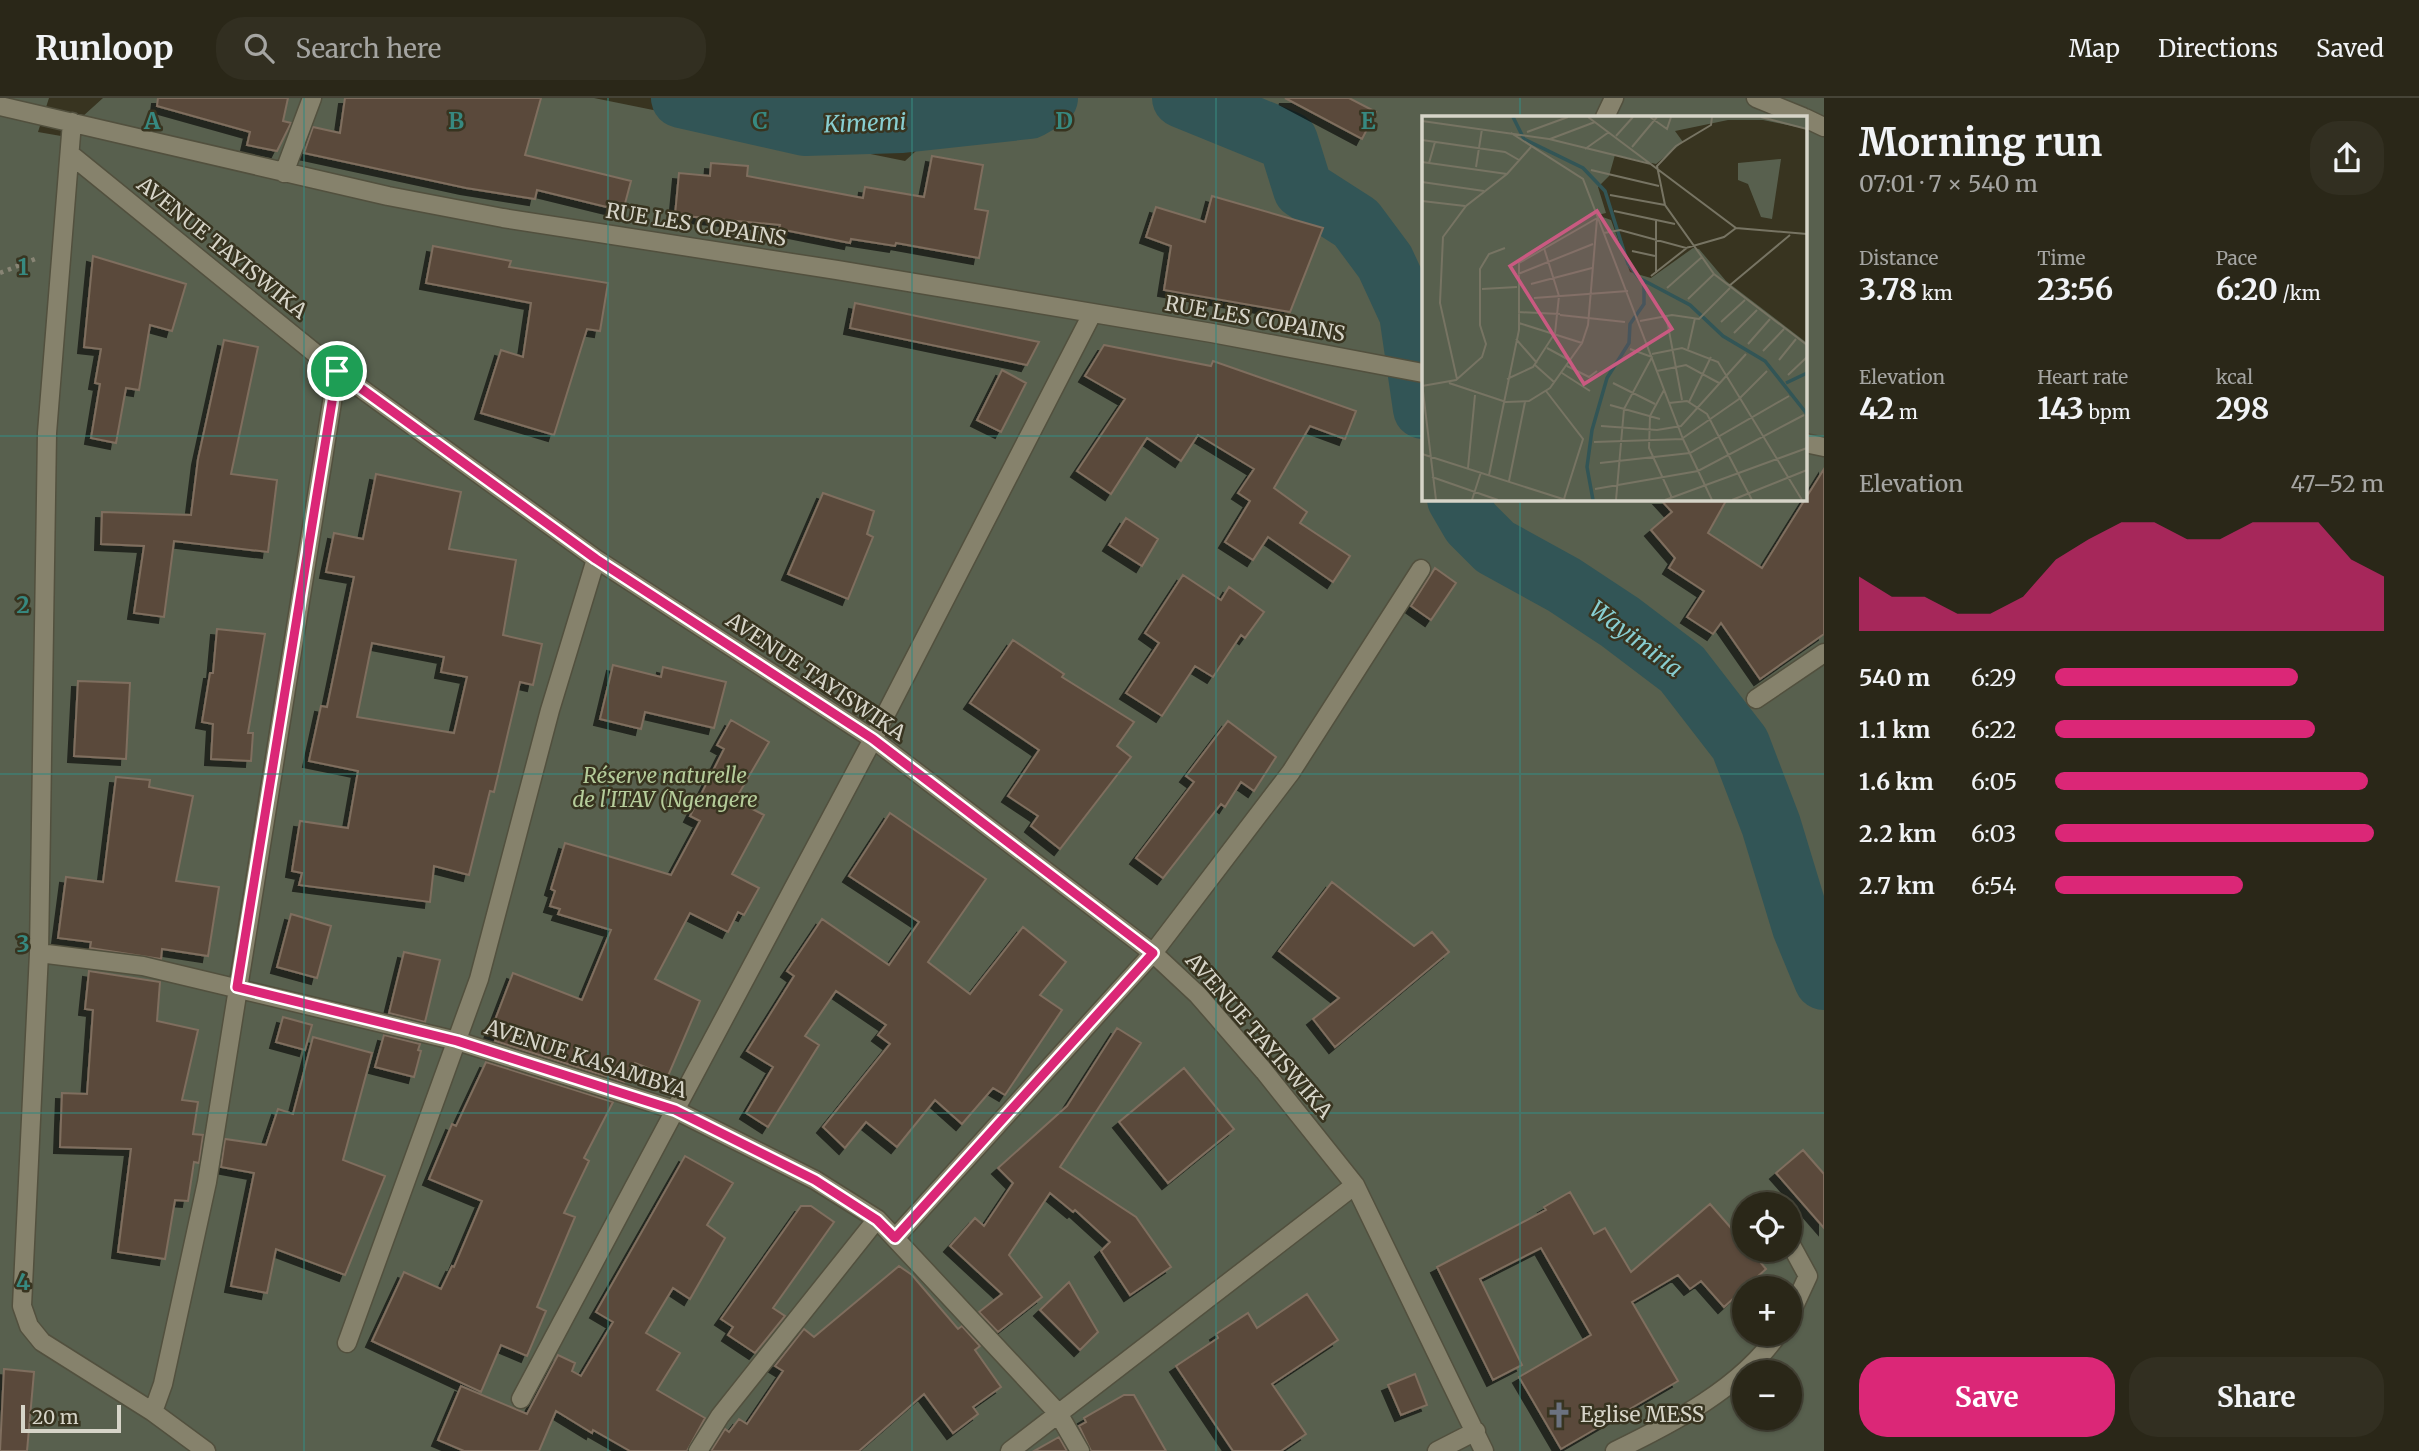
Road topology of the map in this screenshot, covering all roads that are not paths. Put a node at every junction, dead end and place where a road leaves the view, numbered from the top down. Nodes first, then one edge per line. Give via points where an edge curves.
1 (312, 98) edge
2 (1614, 98) edge
3 (1756, 98) edge
4 (0, 106) edge
5 (1605, 116) edge
6 (1799, 116) edge
7 (1806, 119) edge
8 (72, 122) junction
9 (1824, 127) edge
10 (70, 154) junction
11 (284, 173) junction
12 (1092, 314) junction
13 (337, 371) junction
14 (1422, 373) edge
15 (1806, 443) edge
16 (1824, 447) edge
17 (596, 559) junction
18 (1421, 569) dead end
19 (1824, 653) edge
20 (1756, 699) dead end
21 (873, 739) junction
22 (39, 953) junction
23 (1153, 953) junction
24 (237, 987) junction
25 (457, 1041) junction
26 (675, 1110) junction
27 (1354, 1185) junction
28 (877, 1220) junction
29 (895, 1238) junction
30 (1800, 1262) edge
31 (1802, 1289) edge
32 (347, 1343) dead end
33 (1766, 1346) edge
34 (521, 1399) dead end
35 (153, 1412) junction
36 (1058, 1413) junction
37 (1476, 1432) junction
38 (206, 1451) edge
39 (698, 1451) edge
40 (1010, 1451) edge
41 (1080, 1451) edge
42 (1437, 1451) edge
43 (1484, 1451) edge
44 (1615, 1451) edge

1 - 11 street
2 - 5 street
3 - 6 street
4 - 8 street, RUE LES COPAINS
7 - 9 street
8 - 10 street
8 - 11 street, RUE LES COPAINS
10 - 13 street, AVENUE TAYISWIKA
10 - 22 street via 47,433
11 - 12 street, RUE LES COPAINS via 503,218
12 - 14 street, RUE LES COPAINS
12 - 21 street
13 - 17 street, AVENUE TAYISWIKA
13 - 24 street
15 - 16 street
17 - 21 street, AVENUE TAYISWIKA
17 - 25 street
18 - 23 street via 1291,772
19 - 20 street
21 - 23 street, AVENUE TAYISWIKA
21 - 26 street
22 - 24 street, AVENUE KASAMBYA via 143,966
22 - 35 street via 22,1306 29,1326 42,1342
23 - 27 street, AVENUE TAYISWIKA via 1198,995 1264,1070
23 - 29 street
24 - 25 street, AVENUE KASAMBYA
24 - 35 street via 207,1182
25 - 26 street, AVENUE KASAMBYA
25 - 32 street
26 - 28 street, AVENUE KASAMBYA via 815,1180
26 - 34 street
27 - 36 street
27 - 37 street, AVENUE TAYISWIKA
28 - 29 street, AVENUE KASAMBYA
28 - 39 street via 720,1416
29 - 36 street, AVENUE KASAMBYA
30 - 31 street via 1808,1276
33 - 44 street via 1732,1382 1656,1431
35 - 38 street
36 - 40 street
36 - 41 street, AVENUE KASAMBYA
37 - 42 street
37 - 43 street, AVENUE TAYISWIKA

